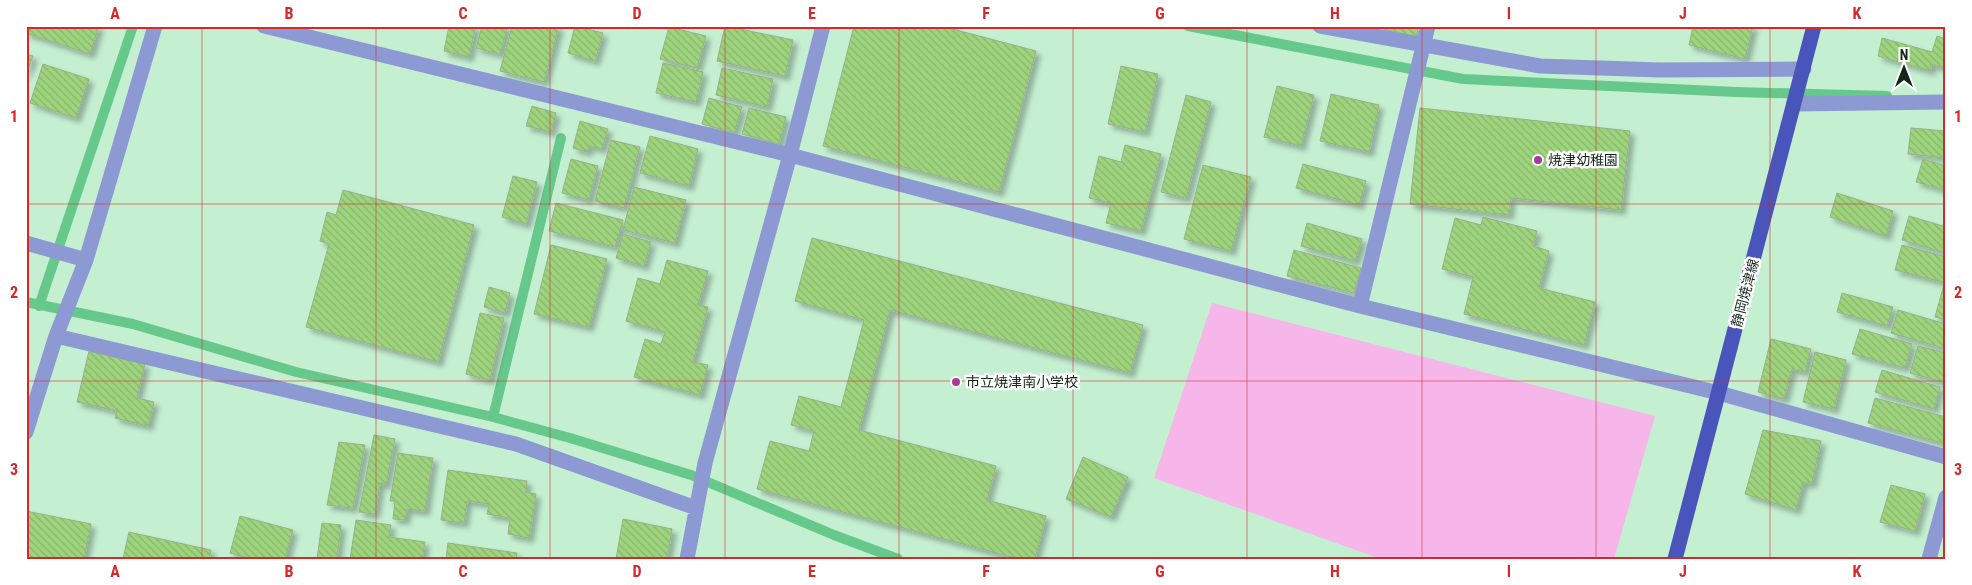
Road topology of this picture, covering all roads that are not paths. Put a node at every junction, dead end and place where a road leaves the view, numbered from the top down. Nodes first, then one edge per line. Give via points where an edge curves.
1 (155, 26) edge
2 (264, 26) edge
3 (823, 26) edge
4 (1320, 26) edge
5 (1428, 26) edge
6 (1814, 26) edge
7 (1423, 44) junction
8 (1804, 69) junction
9 (1946, 102) edge
10 (1794, 104) junction
11 (790, 155) junction
12 (26, 243) edge
13 (86, 260) junction
14 (1360, 306) junction
15 (56, 336) junction
16 (1719, 393) junction
17 (26, 432) edge
18 (1946, 457) edge
19 (1946, 497) edge
20 (696, 508) junction
21 (687, 559) edge
22 (1675, 559) edge
23 (1929, 559) edge

1 - 13 street
2 - 11 street
3 - 11 street
4 - 7 street
5 - 7 street
6 - 8 main road, 静岡焼津線
7 - 8 street via 1540,66 1660,70
7 - 14 street
8 - 10 main road, 静岡焼津線
9 - 10 street
10 - 16 main road, 静岡焼津線
11 - 14 street
11 - 20 street via 704,463
12 - 13 street
13 - 15 street
14 - 16 street
15 - 17 street
15 - 20 street via 516,444
16 - 18 street
16 - 22 main road, 静岡焼津線
19 - 23 street
20 - 21 street

